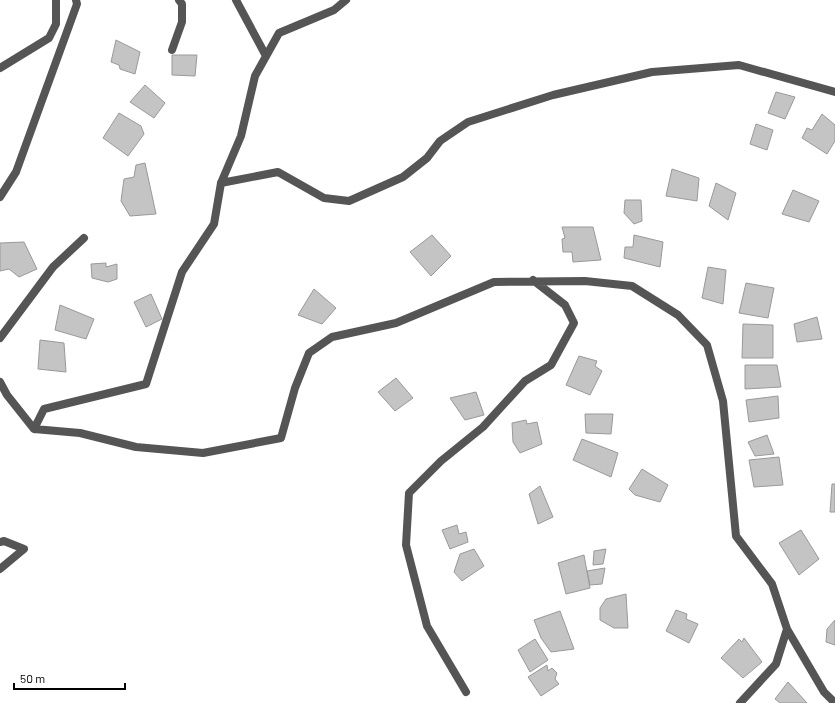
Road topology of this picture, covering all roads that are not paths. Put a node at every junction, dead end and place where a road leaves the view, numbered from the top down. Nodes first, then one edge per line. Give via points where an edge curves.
1 (56, 0) edge
2 (76, 0) edge
3 (179, 0) edge
4 (236, 0) edge
5 (346, 0) edge
6 (172, 50) dead end
7 (266, 56) junction
8 (0, 68) edge
9 (835, 92) edge
10 (221, 183) junction
11 (0, 197) edge
12 (84, 238) dead end
13 (533, 280) junction
14 (0, 338) edge
15 (0, 382) edge
16 (34, 429) junction
17 (0, 542) edge
18 (0, 569) edge
19 (787, 629) junction
20 (466, 692) dead end
21 (740, 703) edge
22 (835, 703) edge

1 - 8 street via 56,24 49,38
2 - 11 street via 67,35 16,172
3 - 6 street via 182,4 182,22
4 - 7 street
5 - 7 street via 334,10 279,33
7 - 10 street via 256,76 241,136
9 - 10 street via 738,66 652,72 553,95 468,122 440,141 427,158 403,177 349,201 324,198 278,172
10 - 16 street via 214,224 182,272 146,384 44,409
12 - 14 street via 53,267
13 - 16 street via 494,282 396,323 332,337 309,353 295,388 281,438 203,453 136,447 80,433
13 - 19 street via 585,281 632,286 678,315 707,345 723,401 736,536 772,584
13 - 20 street via 565,305 574,323 552,365 525,381 483,427 441,461 409,494 406,545 427,626
15 - 16 street
17 - 18 street via 4,541 24,549
19 - 21 street via 776,664
19 - 22 street via 824,692

